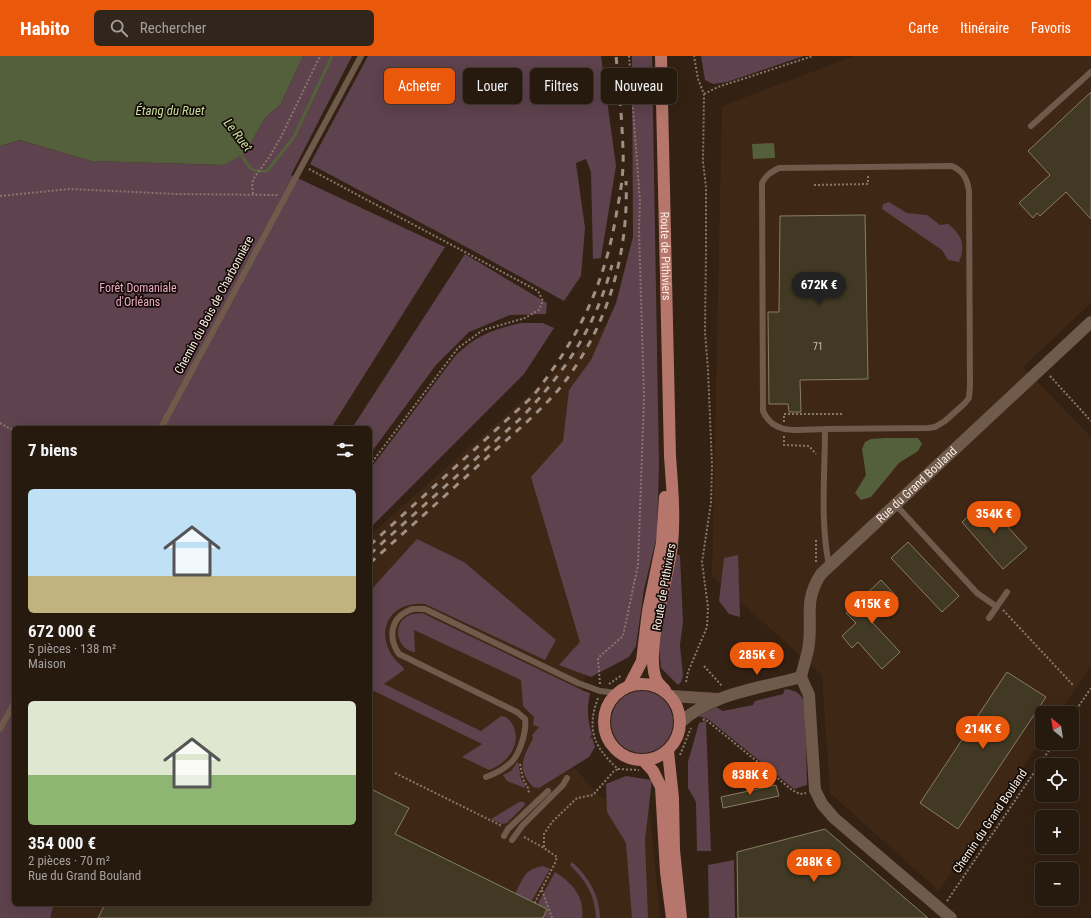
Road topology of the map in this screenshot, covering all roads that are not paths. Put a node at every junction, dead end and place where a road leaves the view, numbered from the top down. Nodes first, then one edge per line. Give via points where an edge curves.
1 (361, 56) edge
2 (661, 56) edge
3 (1091, 68) edge
4 (1091, 72) edge
5 (1031, 126) dead end
6 (1091, 322) edge
7 (162, 426) edge
8 (825, 429) junction
9 (670, 456) junction
10 (895, 504) junction
11 (829, 565) junction
12 (1007, 592) dead end
13 (997, 607) junction
14 (989, 618) dead end
15 (801, 677) junction
16 (629, 686) junction
17 (617, 693) junction
18 (668, 693) junction
19 (722, 694) junction
20 (12, 707) edge
21 (681, 722) junction
22 (0, 729) edge
23 (668, 750) junction
24 (643, 760) junction
25 (486, 777) dead end
26 (567, 778) dead end
27 (548, 791) dead end
28 (504, 836) dead end
29 (512, 840) dead end
30 (672, 918) edge
31 (681, 918) edge
32 (951, 918) edge

1 - 7 lane, Chemin du Bois de Charbonnière
2 - 9 main road, Route de Pithiviers
3 - 4 lane
4 - 5 lane
6 - 10 street, Rue du Grand Bouland
8 - 8 lane via 935,427 965,403 970,392 968,182 964,174 952,166 779,168 765,177 762,183 762,405 768,422 778,429
8 - 11 lane via 825,523
9 - 16 main road, Route de Pithiviers via 662,543 648,611 642,661
9 - 18 main road, Route de Pithiviers via 673,486 672,546 653,662 657,680
10 - 11 street, Rue du Grand Bouland
10 - 13 lane via 977,593
11 - 15 street, Rue du Grand Bouland via 811,591 808,649
12 - 13 lane
13 - 14 lane
15 - 19 street
15 - 32 street via 810,695 813,772 815,790 822,804 834,818
16 - 17 main road
16 - 18 main road via 648,684
17 - 24 main road via 605,712 606,734 621,754
17 - 25 lane via 600,691 578,683 425,609 411,609 399,616 391,630 393,645 400,654 517,712 525,719 523,738 510,765
18 - 19 street
18 - 21 main road via 678,708
19 - 21 street
20 - 22 lane
21 - 23 main road via 677,738
23 - 24 main road via 656,757
23 - 31 main road
24 - 30 main road via 653,771 661,787 666,872
26 - 29 lane
27 - 28 lane via 508,829

